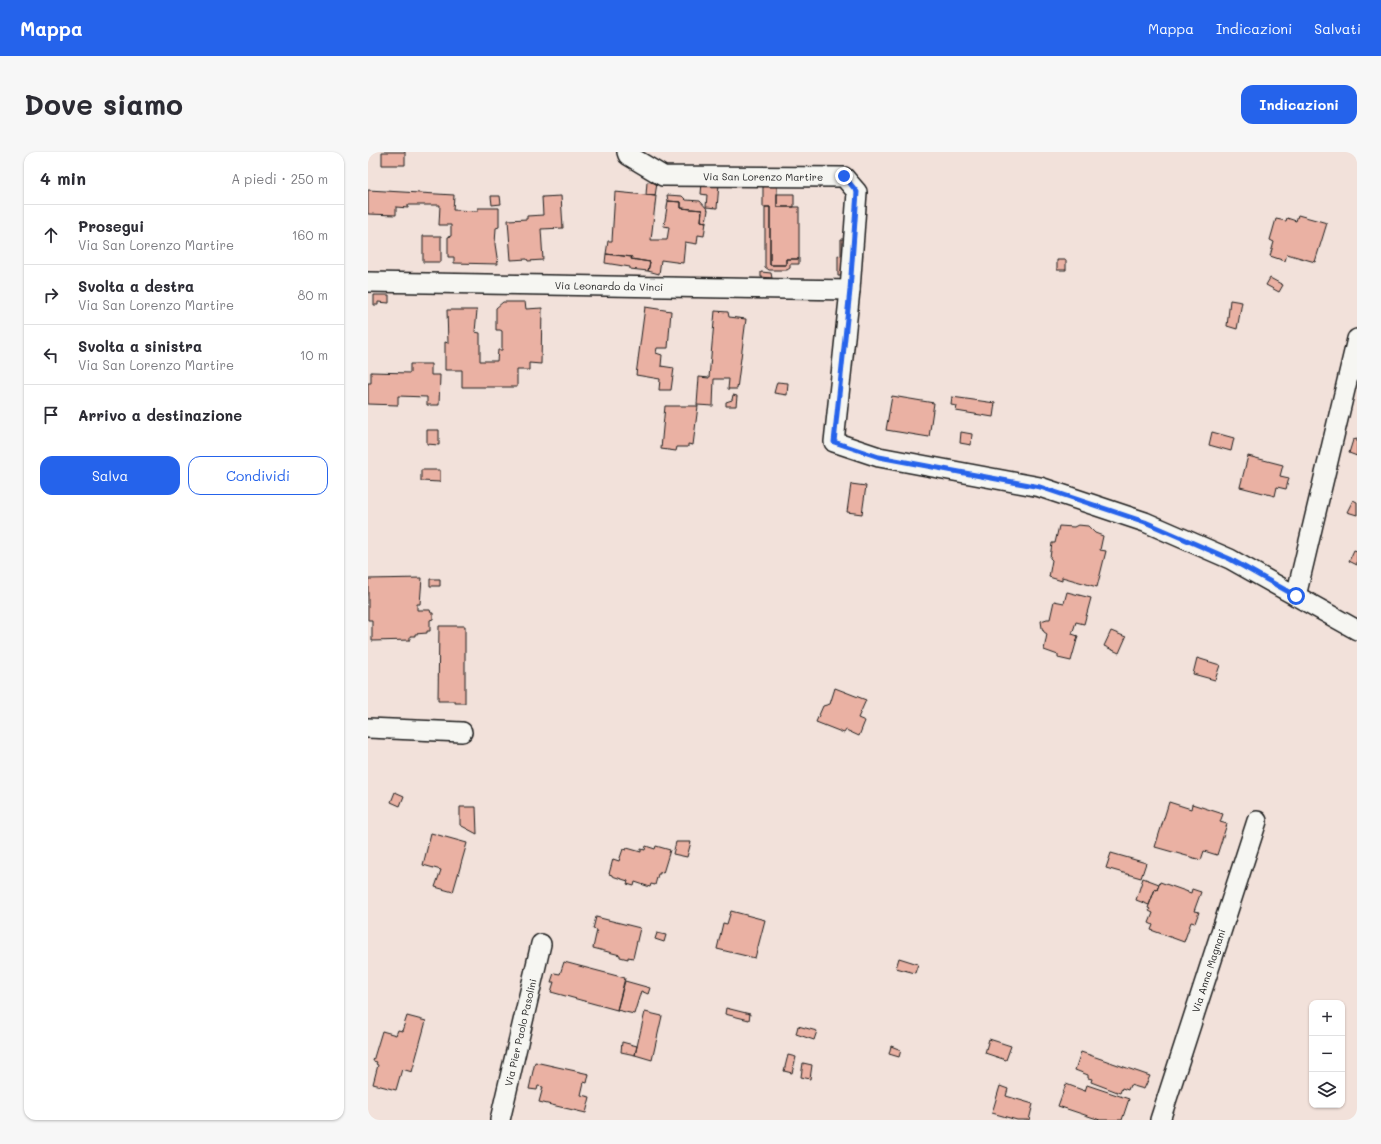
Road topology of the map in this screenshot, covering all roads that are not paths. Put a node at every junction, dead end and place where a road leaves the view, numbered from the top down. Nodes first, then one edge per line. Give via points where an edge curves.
1 (627, 152) edge
2 (368, 282) edge
3 (850, 290) junction
4 (1357, 339) edge
5 (1296, 596) junction
6 (1357, 630) edge
7 (368, 728) edge
8 (462, 732) dead end
9 (1257, 821) dead end
10 (542, 944) dead end
11 (500, 1120) edge
12 (1160, 1120) edge

1 - 3 street, Via San Lorenzo Martire via 663,176 844,176 857,192
2 - 3 street, Via Leonardo da Vinci
3 - 5 street, Via San Lorenzo Martire via 834,442 879,457 1040,487 1138,519 1230,559
4 - 5 street
5 - 6 street, Via San Lorenzo Martire
7 - 8 street
9 - 12 street, Via Anna Magnani
10 - 11 street, Via Pier Paolo Pasolini

